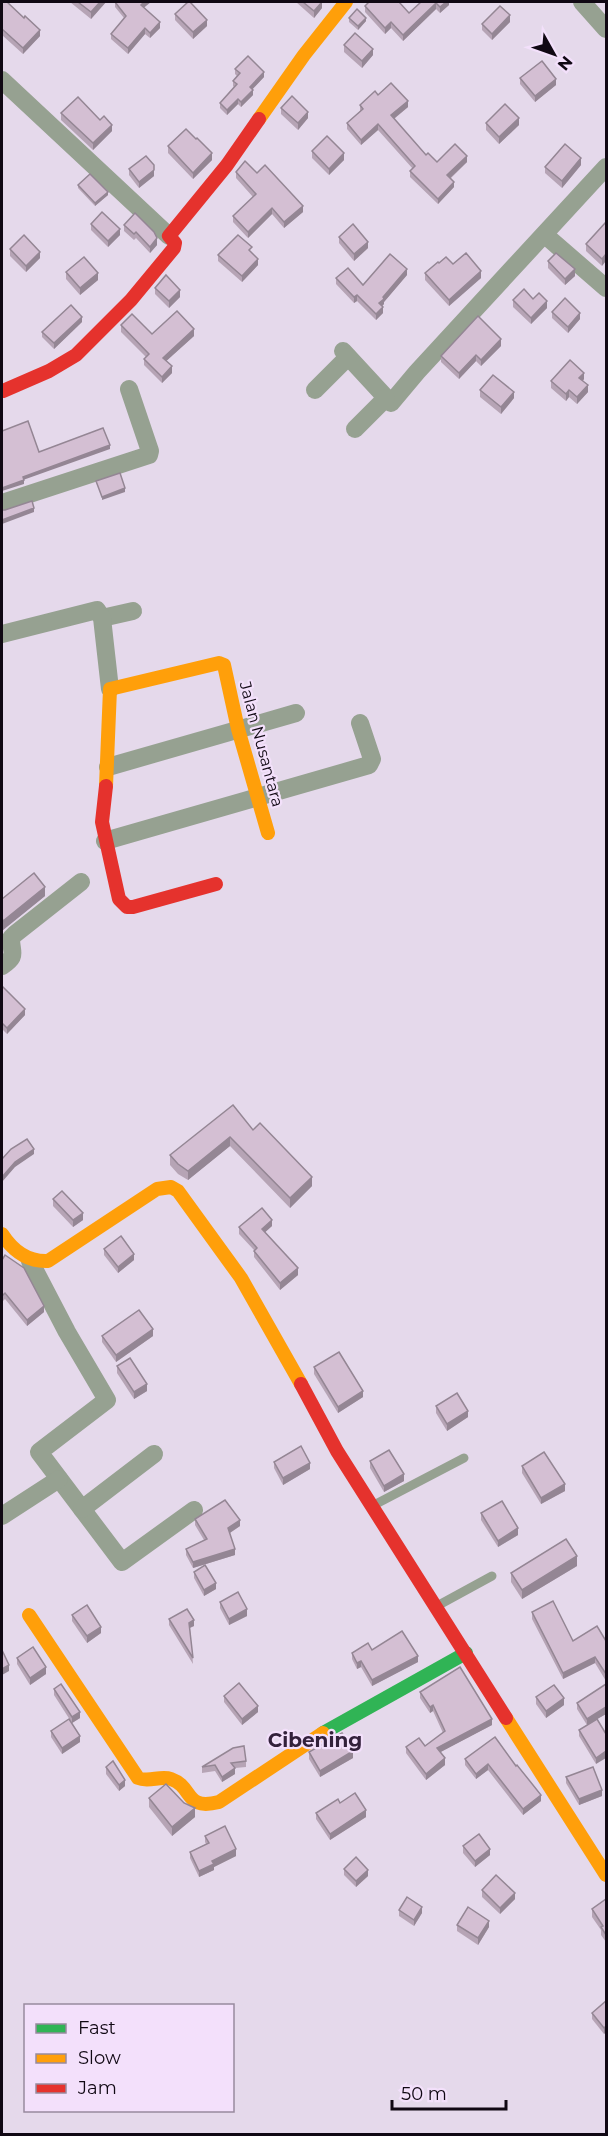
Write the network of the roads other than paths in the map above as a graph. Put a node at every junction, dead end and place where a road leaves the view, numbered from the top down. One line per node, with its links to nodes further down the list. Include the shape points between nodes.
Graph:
1 (346, 2): 7 (street)
2 (582, 2): 3 (street)
3 (606, 29)
4 (2, 80): 7 (street)
5 (606, 167): 6 (street)
6 (545, 235): 8 (street); 12 (street, via 391,404)
7 (169, 236): 11 (street, via 175,245 164,260 86,347 63,363)
8 (606, 288)
9 (129, 389): 14 (street, via 149,455)
10 (315, 390): 12 (street, via 346,354)
11 (2, 391)
12 (386, 398): 13 (street)
13 (355, 429)
14 (2, 503)
15 (133, 611): 16 (street)
16 (102, 618): 17 (street, via 94,610); 18 (street)
17 (2, 634)
18 (110, 689): 21 (street, Jalan Nusantara, via 223,664); 22 (street)
19 (296, 713): 21 (street)
20 (360, 723): 23 (street, via 372,759 369,765)
21 (238, 729): 22 (street); 23 (street, Jalan Nusantara)
22 (108, 767): 25 (street, via 102,822)
23 (258, 799): 24 (street, Jalan Nusantara); 25 (street)
24 (268, 833)
25 (105, 841): 27 (street, via 119,899 128,907)
26 (81, 882): 28 (street, via 11,938 14,952)
27 (216, 884)
28 (2, 966)
29 (2, 1234): 30 (street)
30 (30, 1262): 33 (street, via 107,1400 39,1452); 34 (street, via 55,1258 158,1190 166,1186 175,1188 241,1278)
31 (154, 1454): 35 (street)
32 (464, 1458): 34 (lane)
33 (59, 1479): 35 (street); 37 (street)
34 (372, 1506): 39 (street)
35 (82, 1509): 36 (street, via 122,1562)
36 (194, 1510)
37 (2, 1516)
38 (492, 1576): 39 (lane)
39 (437, 1606): 41 (street)
40 (29, 1615): 41 (street, via 138,1778 170,1778 195,1802 207,1805 219,1802 308,1741)
41 (466, 1653): 42 (street)
42 (606, 1875)

